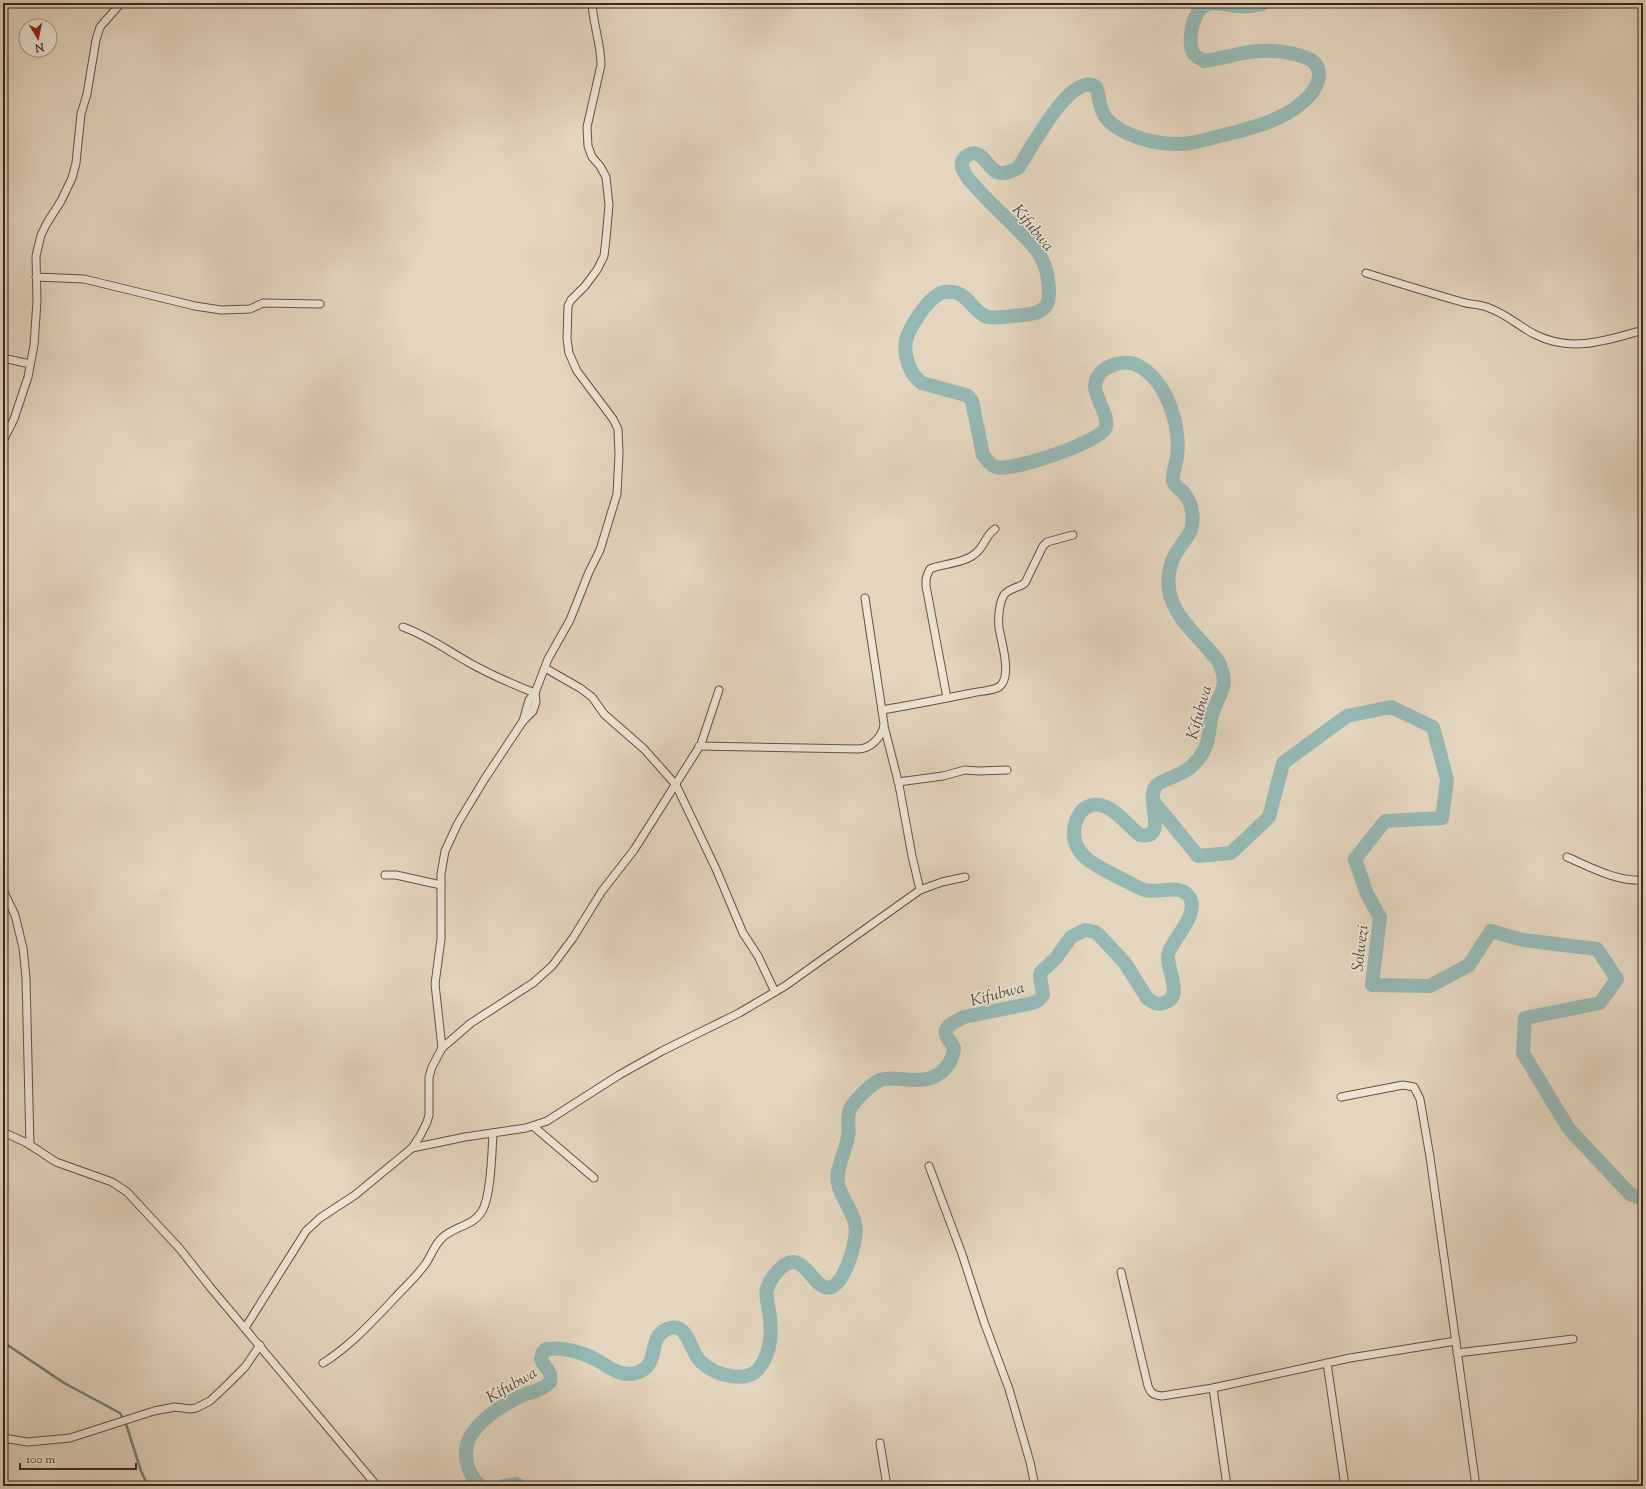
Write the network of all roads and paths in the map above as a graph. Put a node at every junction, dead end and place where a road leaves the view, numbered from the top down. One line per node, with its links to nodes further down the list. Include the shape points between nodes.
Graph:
1 (121, 3): 4 (street, via 100,27 81,114 76,163 61,201 41,235 36,256)
2 (592, 3): 14 (street, via 601,65 587,127 588,146 592,157 606,177 609,212 604,256 597,270 568,306 567,339 569,353 577,371 618,429 617,494 600,550 570,620)
3 (1366, 273): 6 (street, via 1465,303 1488,307 1534,334 1557,344 1607,341)
4 (36, 277): 5 (street, via 84,279 221,310 250,309 263,303); 8 (street, via 34,345)
5 (320, 304)
6 (1643, 330)
7 (3, 358): 8 (street)
8 (30, 364): 9 (street, via 22,400)
9 (3, 441)
10 (995, 529): 17 (street, via 972,557 935,567 926,578 932,624)
11 (1074, 535): 17 (street, via 1047,542 1025,583 1009,590 1004,596 999,618 1005,651 1004,678 1000,686)
12 (866, 598): 18 (street)
13 (403, 627): 16 (street, via 492,675)
14 (545, 668): 16 (street); 23 (street, via 592,696 604,714 644,749)
15 (719, 690): 20 (street)
16 (535, 693): 28 (street, via 529,700 523,721 448,841 443,858)
17 (947, 698): 18 (street)
18 (882, 710): 19 (street)
19 (884, 724): 20 (street, via 881,734 863,749); 22 (street)
20 (700, 746): 23 (street)
21 (1007, 770): 22 (street, via 965,770 943,776)
22 (898, 782): 30 (street)
23 (676, 785): 31 (street, via 743,933 758,956); 32 (street, via 634,850 602,891 552,966 533,984 471,1024)
24 (1567, 857): 27 (street, via 1607,874)
25 (385, 875): 28 (street)
26 (965, 877): 30 (street)
27 (1643, 880)
28 (441, 885): 32 (street, via 441,939 435,984)
29 (3, 890): 37 (street, via 14,915 23,948)
30 (920, 890): 31 (street)
31 (774, 992): 34 (street, via 619,1075 556,1116)
32 (442, 1048): 38 (street, via 429,1077 427,1122)
33 (1341, 1097): 44 (street, via 1403,1085 1414,1087 1420,1100 1430,1157)
34 (534, 1126): 36 (street); 40 (street)
35 (3, 1132): 37 (street)
36 (493, 1133): 38 (street); 47 (street, via 487,1199 483,1210 477,1218 442,1238 413,1279 344,1349)
37 (30, 1144): 42 (street, via 56,1162 112,1182 127,1192 180,1249)
38 (412, 1148): 42 (street, via 306,1231)
39 (929, 1166): 54 (street, via 1009,1389 1030,1462)
40 (594, 1178)
41 (1121, 1272): 49 (street, via 1151,1393 1162,1396)
42 (245, 1328): 45 (street)
43 (1574, 1339): 46 (street)
44 (1456, 1341): 46 (street); 48 (street)
45 (260, 1345): 50 (street, via 244,1367 210,1401 201,1406 190,1409 166,1408 70,1438 28,1442); 52 (street)
46 (1457, 1353): 57 (street)
47 (323, 1362)
48 (1327, 1363): 49 (street); 56 (street)
49 (1213, 1388): 55 (street)
50 (3, 1438)
51 (880, 1443): 53 (street)
52 (377, 1486)
53 (887, 1486)
54 (1034, 1486)
55 (1227, 1486)
56 (1345, 1486)
57 (1476, 1486)

